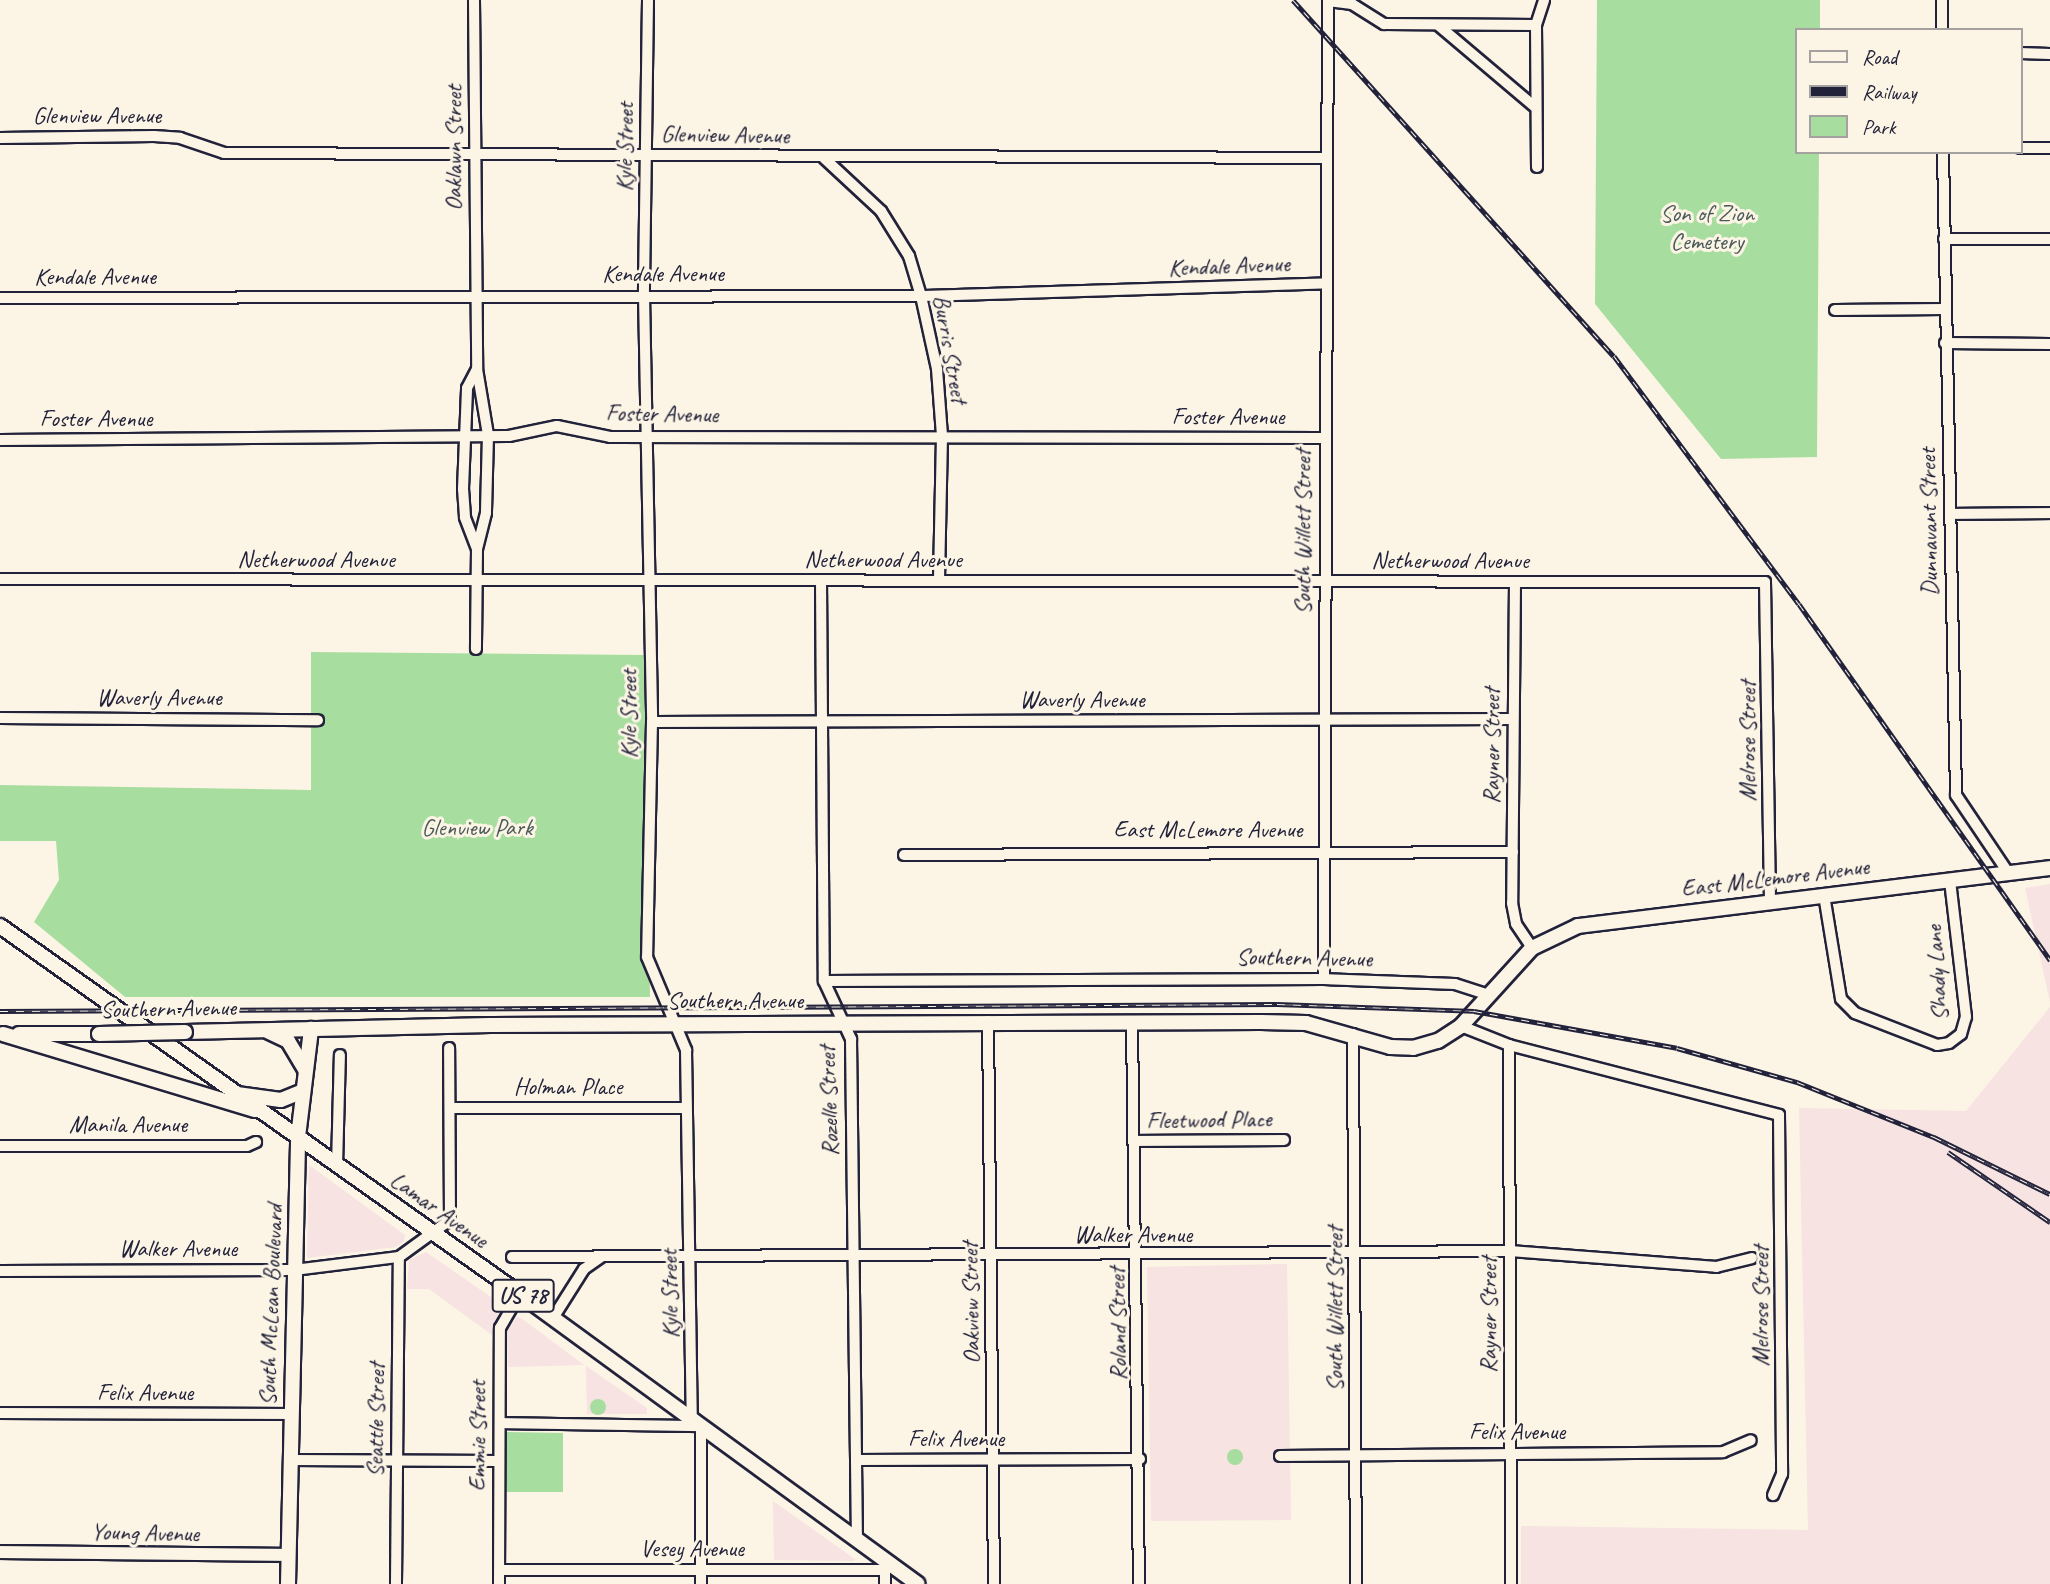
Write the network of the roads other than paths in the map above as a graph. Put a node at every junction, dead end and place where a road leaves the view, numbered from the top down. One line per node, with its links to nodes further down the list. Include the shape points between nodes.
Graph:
1 (474, 0): 16 (street, Oaklawn Street)
2 (648, 0): 17 (street, Kyle Street)
3 (1544, 0): 6 (street)
4 (1942, 0): 8 (street)
5 (1328, 1): 7 (street, via 1352,4 1384,24); 19 (street, South Willett Street)
6 (1536, 24): 7 (street); 11 (street)
7 (1438, 25): 11 (street)
8 (1942, 28)
9 (2022, 53): 10 (street)
10 (2050, 54)
11 (1535, 107): 20 (street)
12 (0, 138): 16 (street, Glenview Avenue, via 154,136 180,138 224,153)
13 (2022, 148): 14 (street)
14 (2050, 148)
15 (1943, 154): 21 (street, Dunnavant Street)
16 (475, 155): 17 (street, Glenview Avenue); 25 (street, Oaklawn Street)
17 (645, 155): 18 (street, Glenview Avenue); 24 (street, Kyle Street)
18 (824, 158): 19 (street, Glenview Avenue); 26 (street, Burris Street, via 881,211 909,256)
19 (1326, 158): 23 (street, South Willett Street)
20 (1537, 167)
21 (1944, 239): 22 (street); 28 (street, Dunnavant Street)
22 (2050, 239)
23 (1325, 283): 26 (street, Kendale Avenue); 37 (street, South Willett Street)
24 (644, 295): 25 (street, Kendale Avenue); 26 (street, Kendale Avenue); 35 (street, Kyle Street)
25 (475, 296): 27 (street, Kendale Avenue); 32 (street, Oaklawn Street)
26 (921, 296): 36 (street, Burris Street, via 937,369)
27 (0, 298)
28 (1944, 309): 29 (street); 30 (street, Dunnavant Street)
29 (1835, 310)
30 (1945, 343): 31 (street); 40 (street, Dunnavant Street)
31 (2050, 344)
32 (477, 369): 33 (street, via 467,388); 34 (street)
33 (467, 435): 34 (street, Foster Avenue); 38 (street, Foster Avenue, via 321,435 264,441); 41 (street, via 464,508)
34 (488, 435): 35 (street, Foster Avenue, via 557,426 610,436); 41 (street, via 486,513)
35 (648, 436): 36 (street, Foster Avenue); 44 (street, Kyle Street)
36 (942, 436): 37 (street, Foster Avenue); 46 (street, Burris Street)
37 (1324, 438): 47 (street, South Willett Street)
38 (0, 440)
39 (2050, 513): 40 (street)
40 (1950, 514): 61 (street, Dunnavant Street, via 1956,795)
41 (477, 549): 43 (street)
42 (0, 579): 43 (street, Netherwood Avenue)
43 (477, 581): 44 (street, Netherwood Avenue); 50 (street)
44 (648, 581): 45 (street, Netherwood Avenue); 55 (street, Kyle Street)
45 (821, 581): 46 (street, Netherwood Avenue); 56 (street, Rozelle Street)
46 (939, 581): 47 (street, Netherwood Avenue)
47 (1323, 582): 48 (street, Netherwood Avenue); 54 (street, South Willett Street)
48 (1515, 582): 49 (street, Netherwood Avenue); 52 (street, Rayner Street)
49 (1765, 582): 64 (street, Melrose Street)
50 (476, 649)
51 (0, 718): 53 (street, Waverly Avenue)
52 (1512, 719): 54 (street, Waverly Avenue); 58 (street, Rayner Street)
53 (318, 720)
54 (1324, 720): 56 (street, Waverly Avenue); 57 (street, South Willett Street)
55 (652, 722): 56 (street, Waverly Avenue); 73 (street, Kyle Street, via 647,957 662,1000)
56 (822, 722): 68 (street, Rozelle Street)
57 (1323, 852): 58 (street, East McLemore Avenue); 59 (street, East McLemore Avenue); 67 (street, South Willett Street)
58 (1513, 852): 66 (street, Rayner Street, via 1516,924)
59 (904, 855)
60 (2050, 868): 61 (main road, East McLemore Avenue)
61 (2009, 874): 62 (main road, East McLemore Avenue)
62 (1950, 880): 63 (main road, East McLemore Avenue); 63 (street, Shady Lane, via 1966,1017 1961,1034 1937,1045 1855,1013 1841,999)
63 (1824, 895): 64 (main road, East McLemore Avenue)
64 (1770, 901): 66 (main road, East McLemore Avenue, via 1578,926)
65 (2, 929): 84 (main road, Lamar Avenue / US 78)
66 (1532, 948): 69 (main road, East McLemore Avenue)
67 (1324, 979): 68 (street, Southern Avenue); 69 (street, Southern Avenue, via 1455,984)
68 (824, 981): 72 (street, Rozelle Street)
69 (1488, 995): 74 (main road, Southern Avenue)
70 (988, 1021): 71 (main road, Southern Avenue); 72 (main road, Southern Avenue); 97 (street, Oakview Street)
71 (1132, 1022): 78 (main road, Southern Avenue, via 1306,1023); 90 (street, Roland Street)
72 (843, 1023): 73 (main road, Southern Avenue); 102 (street, Rozelle Street, via 851,1039)
73 (678, 1024): 75 (main road, Southern Avenue); 86 (street, Kyle Street, via 686,1050)
74 (1461, 1026): 78 (main road, Southern Avenue, via 1413,1048 1390,1047); 79 (street)
75 (311, 1029): 76 (main road, Southern Avenue); 82 (main road, South McLean Boulevard)
76 (265, 1030): 77 (main road, Southern Avenue, bridge); 82 (main road, via 288,1041)
77 (1, 1034): 87 (main road)
78 (1353, 1034): 96 (street, South Willett Street)
79 (1509, 1045): 95 (street, Rayner Street); 123 (street, Melrose Street, via 1779,1115 1782,1474)
80 (449, 1048): 85 (street)
81 (340, 1055): 93 (street)
82 (306, 1072): 83 (main road, South McLean Boulevard)
83 (303, 1091): 84 (main road, via 266,1100); 88 (main road, South McLean Boulevard)
84 (230, 1092): 87 (main road, Lamar Avenue / US 78)
85 (450, 1108): 86 (street, Holman Place); 94 (street, via 450,1220)
86 (685, 1108): 103 (street, Kyle Street)
87 (255, 1110): 88 (main road, Lamar Avenue / US 78)
88 (298, 1137): 93 (main road, Lamar Avenue / US 78); 105 (main road, South McLean Boulevard)
89 (1284, 1140): 90 (street, Fleetwood Place)
90 (1134, 1141): 98 (street, Roland Street)
91 (256, 1142): 92 (street, Manila Avenue, via 247,1146)
92 (0, 1146)
93 (337, 1166): 94 (main road, Lamar Avenue / US 78)
94 (434, 1235): 99 (street, Walker Avenue); 107 (main road, Lamar Avenue / US 78)
95 (1510, 1251): 96 (street, Walker Avenue); 104 (street, Walker Avenue, via 1716,1267); 114 (street, Rayner Street)
96 (1355, 1254): 98 (street, Walker Avenue); 115 (street, South Willett Street)
97 (992, 1256): 98 (street, Walker Avenue); 102 (street, Walker Avenue); 119 (street, Oakview Street)
98 (1138, 1256): 117 (street, Roland Street)
99 (399, 1257): 105 (street, Walker Avenue); 122 (street, Seattle Street)
100 (512, 1257): 101 (street, Walker Avenue)
101 (601, 1257): 103 (street, Walker Avenue); 108 (street, via 584,1269)
102 (853, 1257): 103 (street, Walker Avenue); 121 (street, Rozelle Street)
103 (691, 1258): 112 (street, Kyle Street)
104 (1752, 1258)
105 (295, 1270): 106 (street, Walker Avenue); 110 (main road, South McLean Boulevard)
106 (0, 1271)
107 (520, 1294): 108 (main road, Lamar Avenue / US 78); 111 (street, Emmie Street, via 500,1328)
108 (553, 1318): 112 (main road, Lamar Avenue / US 78)
109 (0, 1413): 110 (street, Felix Avenue)
110 (290, 1414): 118 (main road, South McLean Boulevard)
111 (500, 1423): 112 (street); 120 (street, Emmie Street)
112 (696, 1423): 124 (main road, Lamar Avenue / US 78); 129 (street, Kyle Street)
113 (1751, 1440): 114 (street, Felix Avenue, via 1723,1452)
114 (1510, 1453): 115 (street, Felix Avenue); 139 (street, Rayner Street)
115 (1357, 1455): 116 (street, Felix Avenue); 138 (street, South Willett Street)
116 (1280, 1456)
117 (1140, 1459): 119 (street, Felix Avenue); 137 (street, Roland Street)
118 (289, 1460): 122 (street); 126 (main road, South McLean Boulevard)
119 (993, 1460): 121 (street, Felix Avenue); 136 (street, Oakview Street)
120 (499, 1461): 122 (street); 128 (street, Emmie Street)
121 (856, 1461): 124 (street, Rozelle Street)
122 (397, 1462): 131 (street, Seattle Street)
123 (1773, 1495)
124 (857, 1541): 127 (main road, Lamar Avenue / US 78)
125 (0, 1552): 126 (street, Young Avenue)
126 (289, 1555): 130 (main road, South McLean Boulevard)
127 (885, 1566): 129 (street, Vesey Avenue); 134 (street); 135 (main road, Lamar Avenue / US 78)
128 (499, 1570): 129 (street, Vesey Avenue); 132 (street, Emmie Street)
129 (701, 1570): 133 (street, Kyle Street)
130 (288, 1584)
131 (396, 1584)
132 (499, 1584)
133 (701, 1584)
134 (885, 1584)
135 (917, 1584)
136 (994, 1584)
137 (1139, 1584)
138 (1356, 1584)
139 (1511, 1584)

